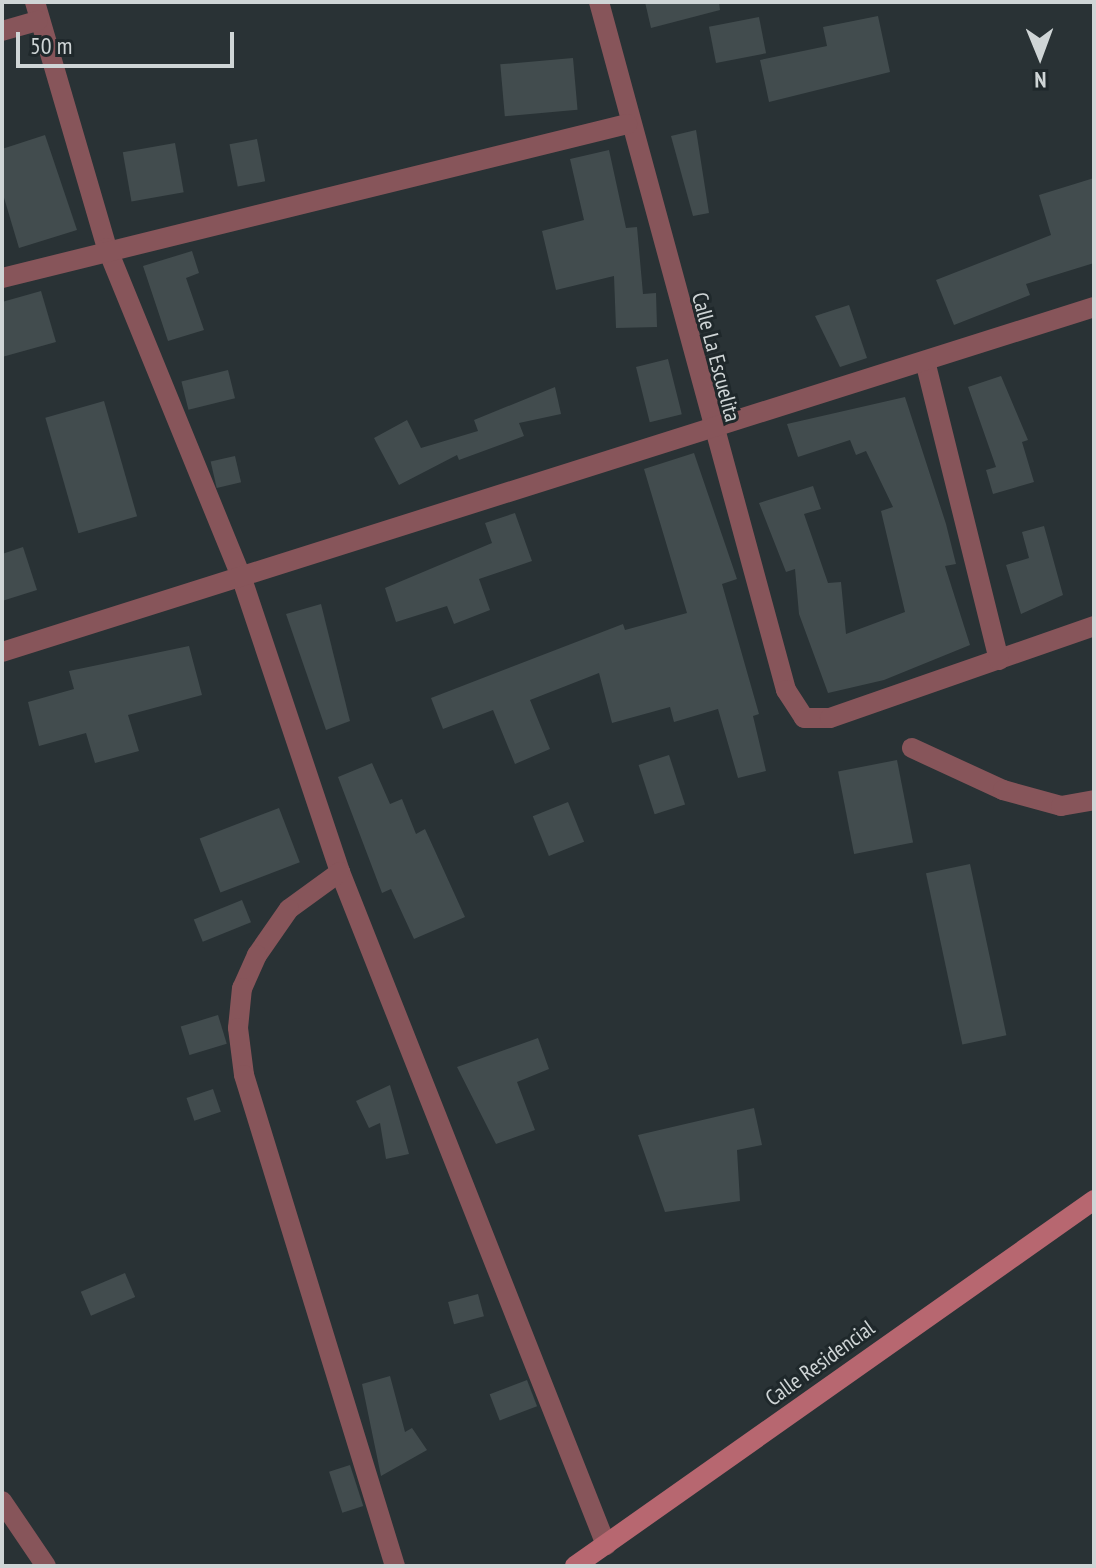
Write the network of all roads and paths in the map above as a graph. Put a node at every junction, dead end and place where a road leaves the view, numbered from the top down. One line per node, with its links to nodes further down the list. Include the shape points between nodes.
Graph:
1 (599, 2): 4 (street, Calle La Escuelita)
2 (36, 12): 3 (street); 5 (street)
3 (2, 31)
4 (627, 124): 5 (street); 9 (street, Calle La Escuelita)
5 (107, 248): 6 (street); 10 (street)
6 (2, 278)
7 (1094, 307): 8 (street)
8 (926, 365): 9 (street); 13 (street)
9 (710, 426): 10 (street); 13 (street, Calle La Escuelita, via 786,690 804,718 830,718)
10 (242, 579): 12 (street); 16 (street)
11 (1094, 626): 13 (street)
12 (2, 652)
13 (999, 660)
14 (912, 748): 15 (street, via 1003,790 1061,806)
15 (1094, 800)
16 (340, 872): 19 (street); 21 (street, via 289,909 257,955 242,988 238,1028 248,1090)
17 (1094, 1200): 19 (main road, Calle Residencial)
18 (2, 1501): 20 (street)
19 (606, 1545): 22 (main road, Calle Residencial)
20 (46, 1566)
21 (395, 1566)
22 (575, 1566)

